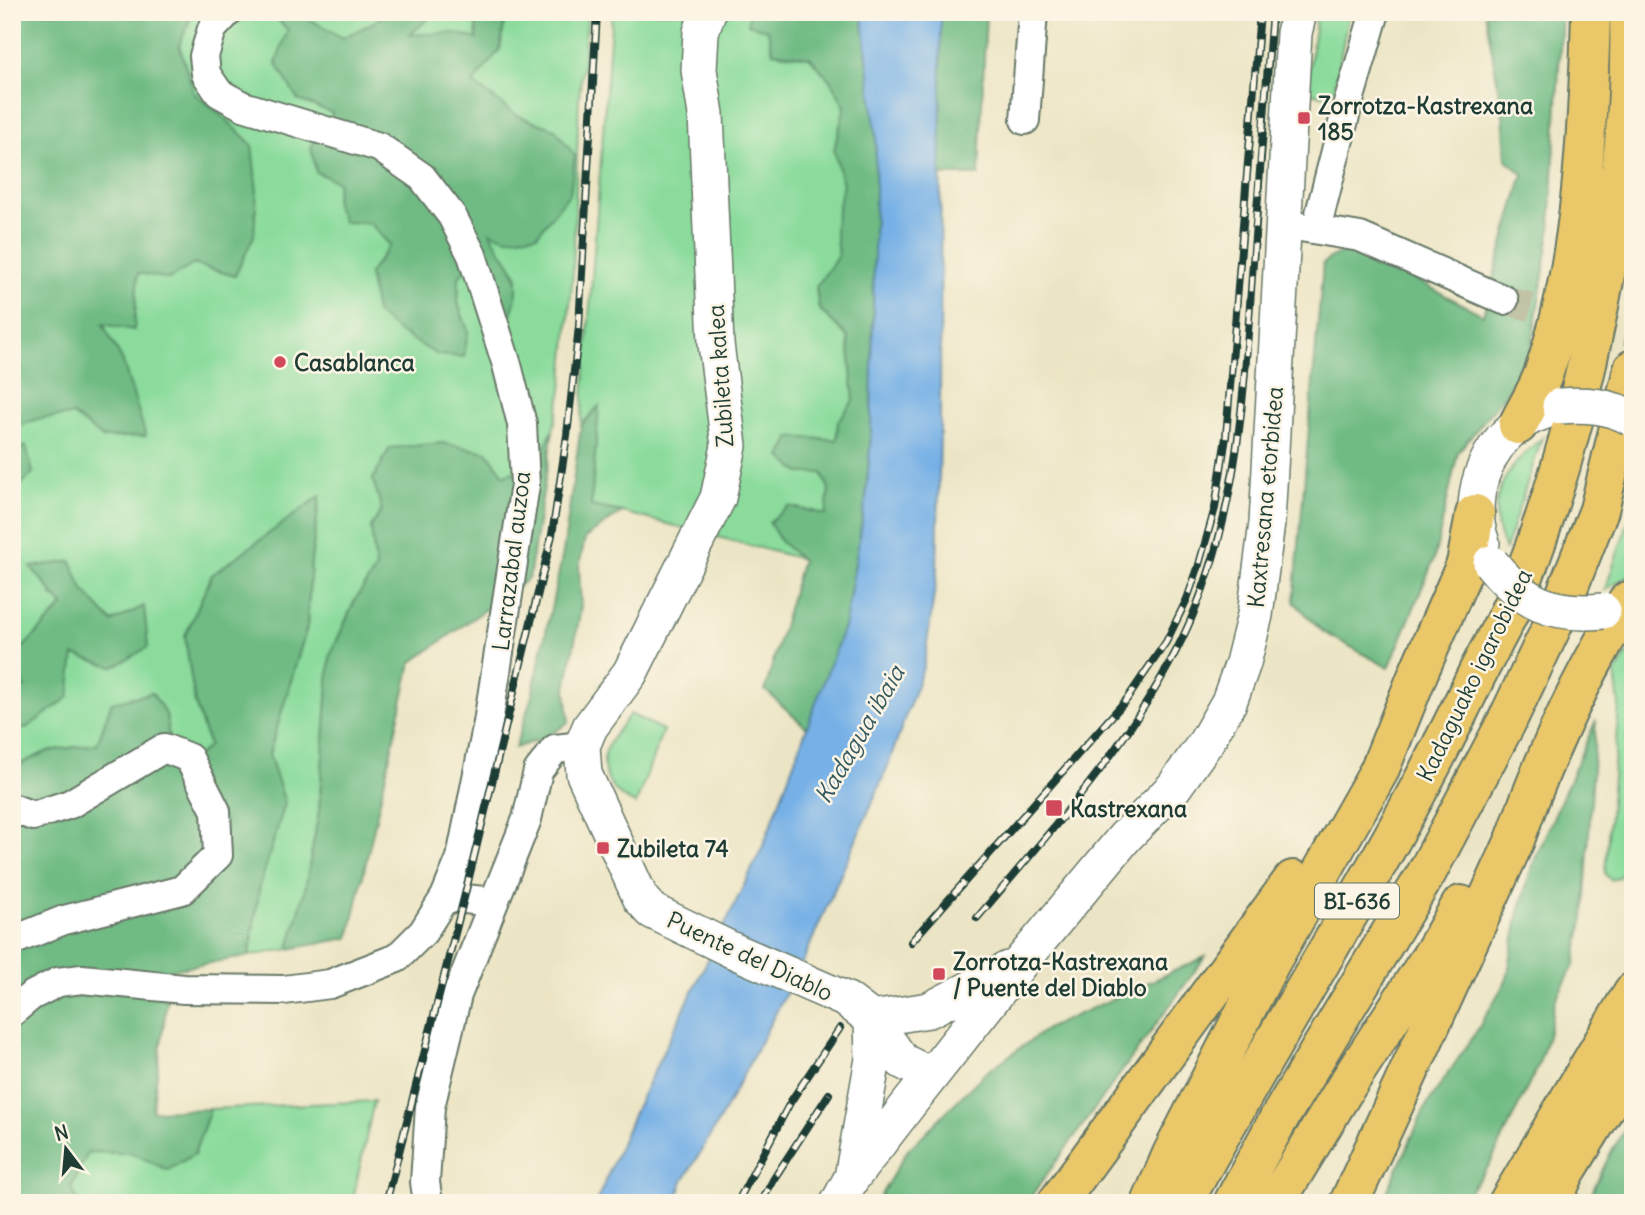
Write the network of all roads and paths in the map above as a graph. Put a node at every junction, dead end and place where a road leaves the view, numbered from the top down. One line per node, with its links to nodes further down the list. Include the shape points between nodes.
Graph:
1 (228, 12): 20 (street, Larrazabal auzoa, via 212,29 204,56 206,74 219,93 243,106 379,147 422,177 452,216 472,255 522,424 525,485 488,723 461,858)
2 (708, 12): 17 (street, Zubileta kalea, via 699,70 706,114 716,344 729,446 718,498 630,673 590,727)
3 (1033, 12): 8 (street)
4 (1299, 12): 9 (street, Kaxtresana etorbidea, via 1294,33)
5 (1375, 12): 9 (street, via 1348,104)
6 (1591, 12): 13 (highway, via 1586,138 1563,304 1544,374)
7 (1629, 12): 33 (highway, Kadaguako igarobidea / BI-636, via 1625,142 1605,278 1555,489 1518,592 1435,760)
8 (1025, 120)
9 (1295, 217): 10 (street, via 1360,237); 23 (street, Kaxtresana etorbidea, via 1255,615 1229,702 1174,786 1125,837)
10 (1504, 300)
11 (1633, 369): 34 (highway, Kadaguako igarobidea / BI-636, via 1599,510 1512,712 1426,874)
12 (1633, 419): 13 (street, bridge, via 1583,404 1538,413)
13 (1518, 425): 14 (street, via 1485,464)
14 (1475, 514): 15 (street, bridge, via 1490,563 1528,599 1578,613); 16 (highway, via 1466,564)
15 (1621, 603): 18 (highway, via 1563,717)
16 (1420, 669): 31 (highway, via 1391,701 1303,866); 32 (highway, via 1379,771 1270,963)
17 (582, 746): 21 (street, via 555,749 538,771 527,819); 25 (street, Puente del Diablo, via 584,774 641,899 652,911)
18 (1531, 794): 35 (highway, via 1503,831 1434,952); 36 (highway, via 1515,840)
19 (12, 808): 22 (street, via 33,816 70,804 164,748 189,758 216,811 218,855 182,890 64,920)
20 (445, 897): 21 (street); 26 (street, Larrazabal auzoa, via 423,932 397,958 330,984 284,990 184,989 82,979 58,982)
21 (494, 902): 30 (street, via 457,995 430,1107)
22 (12, 941)
23 (1021, 962): 25 (street, via 929,1010); 28 (street, Kaxtresana etorbidea)
24 (1633, 992): 37 (highway)
25 (860, 1009): 28 (street, via 902,1061); 29 (street, via 873,1059)
26 (12, 1012)
27 (1633, 1061): 38 (highway)
28 (930, 1075): 29 (street, Kaxtresana etorbidea)
29 (845, 1191)
30 (428, 1203)
31 (1056, 1203)
32 (1151, 1203)
33 (1183, 1203)
34 (1233, 1203)
35 (1275, 1203)
36 (1349, 1203)
37 (1508, 1203)
38 (1551, 1203)

